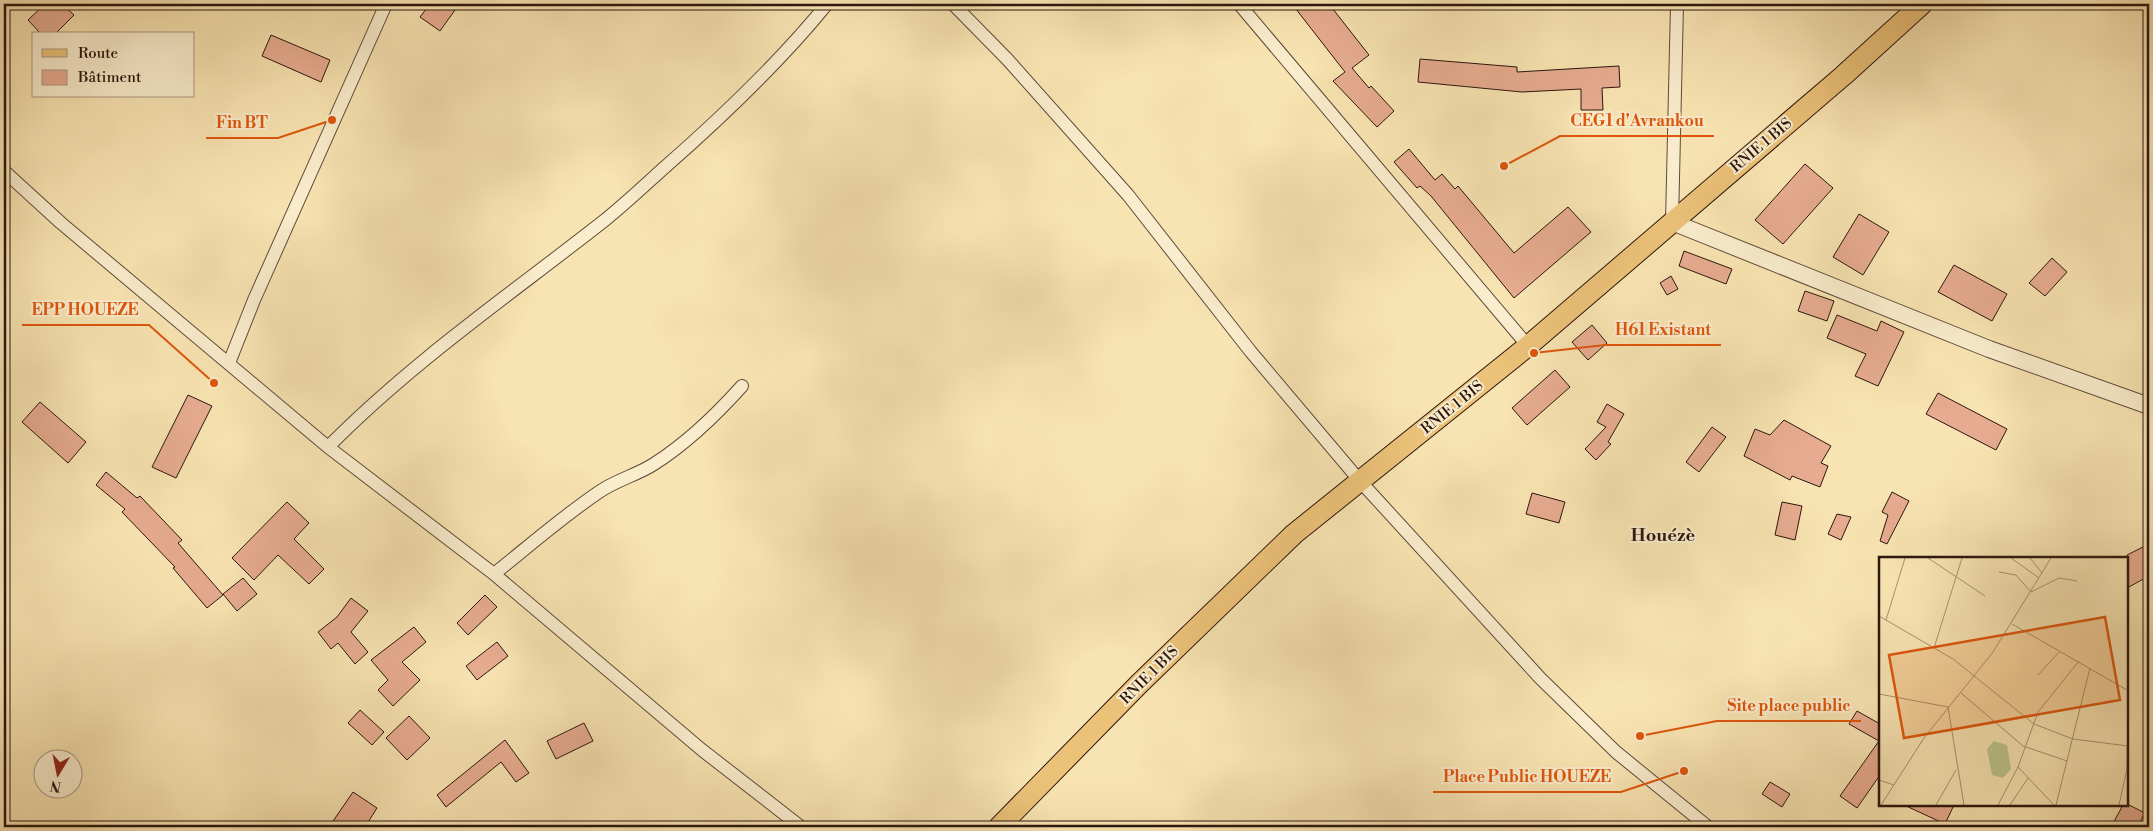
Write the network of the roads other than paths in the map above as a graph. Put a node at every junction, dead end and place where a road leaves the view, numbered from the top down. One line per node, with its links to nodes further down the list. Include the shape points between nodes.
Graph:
1 (386, 4): 10 (street, via 254,300)
2 (827, 4): 13 (street, via 702,135 606,219 461,328 362,412)
3 (953, 4): 14 (street, via 1008,60 1128,195 1251,352)
4 (1239, 4): 9 (street)
5 (1677, 4): 8 (street)
6 (1922, 4): 8 (main road, RNIE 1 BIS)
7 (4, 171): 10 (street)
8 (1672, 222): 9 (main road, RNIE 1 BIS); 12 (street, via 1989,349)
9 (1528, 346): 14 (main road, RNIE 1 BIS)
10 (229, 364): 13 (street)
11 (742, 386): 15 (street, via 714,417 654,465 602,490)
12 (2149, 406)
13 (328, 447): 15 (street)
14 (1360, 481): 16 (street, via 1540,678 1616,752); 18 (main road, RNIE 1 BIS, via 1245,578)
15 (494, 574): 17 (street, via 702,750)
16 (1703, 825)
17 (801, 827)
18 (999, 827)

